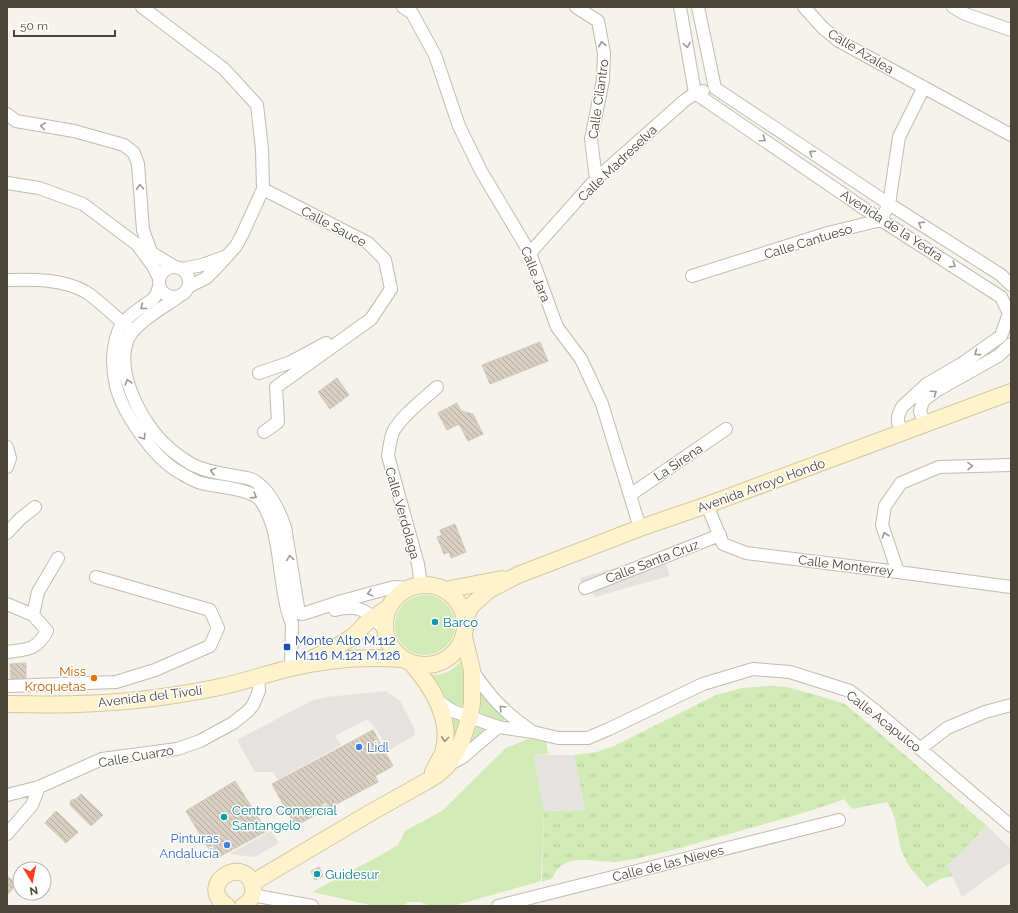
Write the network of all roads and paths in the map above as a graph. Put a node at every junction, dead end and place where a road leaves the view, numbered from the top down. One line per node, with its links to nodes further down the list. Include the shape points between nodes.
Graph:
1 (142, 7): 16 (street, via 224,69 257,105)
2 (403, 7): 23 (street, Calle Jara, via 412,13 435,55 459,126 481,171)
3 (576, 7): 14 (street, Calle Cilantro, one-way to 3, via 591,139 602,80 604,53 598,21)
4 (680, 7): 11 (street, one-way to 11)
5 (698, 7): 10 (street)
6 (804, 7): 9 (street, Calle Azalea, via 839,41)
7 (953, 7): 8 (street, via 965,14)
8 (1011, 30)
9 (924, 87): 13 (street, Calle Azalea); 17 (street, via 899,137)
10 (716, 88): 11 (street, Calle Madreselva); 17 (street, Avenida de la Yedra, one-way to 10)
11 (695, 93): 14 (street, Calle Madreselva); 19 (street, Avenida de la Yedra, one-way to 19)
12 (7, 114): 18 (street, one-way to 12, via 138,164 134,153 124,145 74,131 16,121)
13 (1011, 135)
14 (596, 179): 23 (street, Calle Madreselva)
15 (7, 182): 20 (street, via 39,188 83,204)
16 (263, 188): 24 (street, via 236,246); 33 (street, Calle Sauce, via 368,243 385,260 391,289)
17 (889, 204): 19 (street); 29 (street, Avenida de la Yedra, one-way to 17, via 1001,275)
18 (141, 215): 20 (street, via 137,228); 22 (street)
19 (881, 220): 26 (street, Calle Cantueso, via 828,233); 32 (street, Avenida de la Yedra, one-way to 32, via 992,290 1001,297)
20 (120, 232): 21 (street)
21 (135, 243): 22 (street); 28 (street, via 153,266)
22 (151, 252): 25 (street)
23 (530, 254): 47 (street, Calle Jara, via 557,327 581,359 602,404)
24 (225, 257): 25 (street, via 202,265); 30 (street, via 206,278)
25 (178, 268): 28 (street, via 167,268 163,271); 30 (street, via 185,271 189,279)
26 (692, 276)
27 (7, 280): 34 (street, via 28,279 73,286 86,293)
28 (159, 283): 31 (street, via 169,297); 34 (street, one-way to 34, via 153,300)
29 (1011, 285)
30 (188, 287): 31 (street, via 186,292)
31 (178, 297): 35 (street)
32 (1010, 312): 43 (street, Avenida de la Yedra, one-way to 43, via 1001,336 964,363 927,384 902,407 898,422)
33 (371, 319): 37 (street, Calle Sauce, via 291,362); 42 (street, Calle Sauce, via 276,387 278,422)
34 (123, 324): 35 (street); 64 (street, one-way to 64, via 118,332 113,362 116,386 130,418 149,445 178,472 200,483 250,493 260,499 273,527)
35 (134, 331): 57 (street, one-way to 35, via 394,587 299,613 285,527 272,500 252,480 218,473 187,461 167,447 140,412 130,390 124,363 128,340)
36 (1011, 344): 40 (street, one-way to 36, via 920,411 923,401 998,356)
37 (259, 373)
38 (437, 387): 57 (street, Calle Verdolaga, via 408,413 394,431 389,445 388,456 418,564)
39 (1011, 392): 40 (main road, Avenida Arroyo Hondo)
40 (925, 425): 43 (main road, Avenida Arroyo Hondo)
41 (726, 429): 47 (street, La Sirena)
42 (264, 432)
43 (903, 433): 48 (main road, Avenida Arroyo Hondo)
44 (7, 447): 46 (street, via 10,458)
45 (1011, 466): 54 (street, one-way to 45, via 882,525 885,506 901,483 939,467)
46 (7, 467)
47 (630, 495): 50 (street, Calle Jara)
48 (708, 505): 50 (main road, Avenida Arroyo Hondo); 52 (street, Calle Monterrey)
49 (35, 507): 51 (street)
50 (640, 528): 56 (main road, Avenida Arroyo Hondo)
51 (7, 534)
52 (720, 535): 54 (street, Calle Monterrey, via 723,544 746,553); 59 (street, Calle Santa Cruz)
53 (58, 558): 62 (street, via 38,592)
54 (898, 572): 58 (street, Calle Monterrey)
55 (96, 577): 72 (street, via 210,610 218,628 210,646 155,670 116,682)
56 (511, 578): 60 (main road, Avenida Arroyo Hondo); 63 (main road, Avenida Arroyo Hondo, via 486,592 471,606)
57 (414, 587): 60 (main road, via 437,587); 65 (main road, via 400,593 393,600 384,622)
58 (1011, 587)
59 (585, 588)
60 (445, 590): 63 (main road, via 458,602)
61 (7, 604): 62 (street)
62 (32, 615): 67 (street, via 47,631 43,638 33,648)
63 (465, 618): 66 (main road)
64 (292, 623): 65 (street, via 349,607 359,608); 69 (street)
65 (379, 623): 68 (main road, via 393,651); 69 (main road, Avenida del Tívoli, via 333,649)
66 (464, 637): 68 (main road, via 452,655 443,661 422,666); 70 (main road)
67 (7, 652)
68 (407, 661): 69 (main road, Avenida del Tívoli, via 368,657 331,660); 73 (main road, via 428,684)
69 (290, 668): 71 (main road, Avenida del Tívoli)
70 (472, 670): 76 (main road); 78 (street, one-way to 70, via 509,715 493,699)
71 (258, 677): 74 (main road, Avenida del Tívoli, via 215,688 145,699 78,704); 81 (street, Calle Cuarzo, via 259,691 248,711 233,723 200,741 177,749 102,759)
72 (7, 686)
73 (438, 701): 76 (street, Calle Acapulco, via 454,711); 82 (main road, one-way to 82, via 445,732 442,753 432,773)
74 (7, 704)
75 (1011, 705): 79 (street, via 985,712 947,728)
76 (470, 716): 77 (street, Calle Acapulco); 80 (main road, via 461,743)
77 (498, 727): 78 (street, Calle Acapulco); 80 (street, via 463,757)
78 (533, 732): 79 (street, Calle Acapulco, via 558,738 588,738 703,684 753,669 790,672 850,691)
79 (920, 749): 85 (street, Calle Acapulco)
80 (448, 765): 82 (main road, via 437,775)
81 (40, 786): 83 (street, Calle Cuarzo); 86 (street, via 32,805)
82 (414, 788): 87 (main road)
83 (7, 795)
84 (839, 820): 90 (street, Calle de las Nieves)
85 (1011, 826)
86 (7, 834)
87 (249, 895): 88 (main road, via 247,876 240,872 229,872 220,879 217,888); 89 (street)
88 (219, 905)
89 (312, 906)
90 (498, 906)

